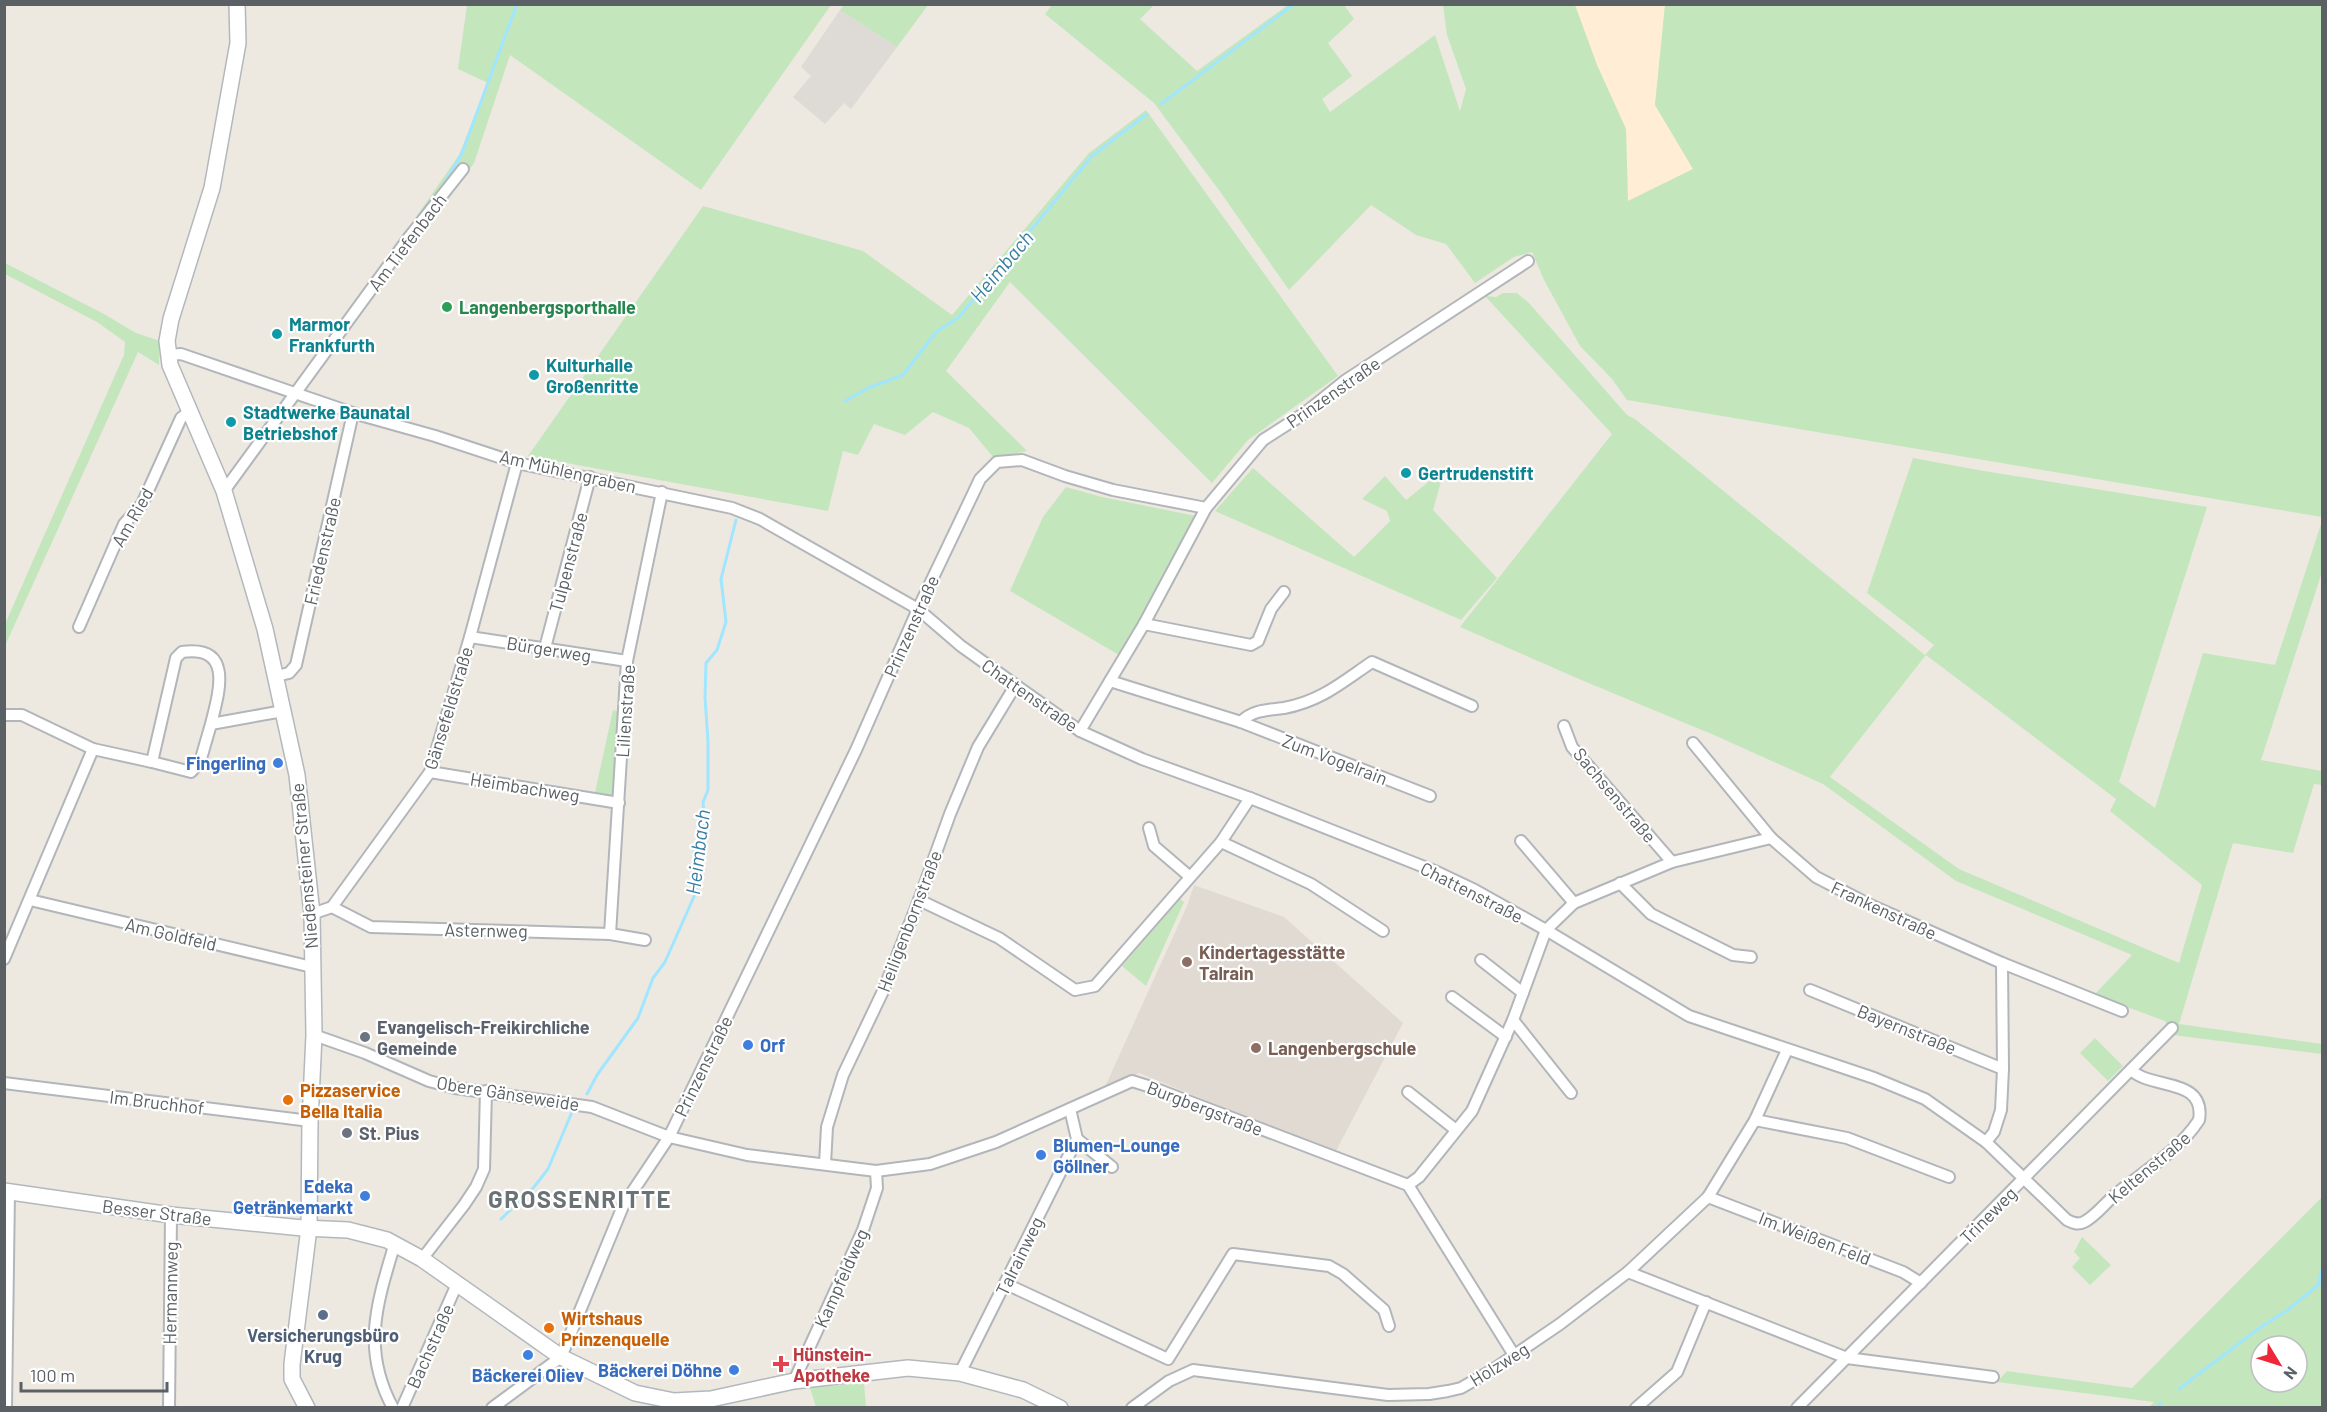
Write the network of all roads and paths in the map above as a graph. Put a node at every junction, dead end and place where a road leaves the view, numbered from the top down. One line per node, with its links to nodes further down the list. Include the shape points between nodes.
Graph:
1 (237, 4): 4 (main road, via 238,43 212,188 171,319)
2 (463, 169): 5 (street, Am Tiefenbach)
3 (1528, 261): 12 (street, Prinzenstraße, via 1346,380 1263,440)
4 (168, 348): 5 (street, Am Mühlengraben); 6 (main road, Niedensteiner Straße, via 170,366)
5 (295, 392): 7 (street, Am Mühlengraben); 10 (street, Am Tiefenbach)
6 (190, 411): 10 (main road, Niedensteiner Straße); 16 (street, Am Ried, via 180,418 142,504 124,524)
7 (354, 413): 8 (street, Am Mühlengraben); 20 (street, Friedenstraße, via 296,666 289,673)
8 (517, 463): 9 (street, Am Mühlengraben); 17 (street, Gänsefeldstraße)
9 (590, 477): 11 (street, Am Mühlengraben); 18 (street, Tulpenstraße)
10 (224, 491): 20 (main road, Niedensteiner Straße)
11 (662, 492): 14 (street, Am Mühlengraben, via 732,508 760,519); 19 (street, Lilienstraße)
12 (1206, 508): 14 (street, Prinzenstraße, via 1113,490 1022,460 997,462 980,479); 15 (street)
13 (1284, 592): 15 (street, via 1271,609 1258,641 1251,645)
14 (918, 609): 22 (street, Chattenstraße); 77 (street, Prinzenstraße, via 856,750)
15 (1144, 624): 21 (street)
16 (79, 627)
17 (470, 637): 18 (street, Bürgerweg); 33 (street, Gänsefeldstraße)
18 (545, 648): 19 (street, Bürgerweg)
19 (627, 661): 36 (street, Lilienstraße)
20 (276, 676): 24 (main road, Niedensteiner Straße)
21 (1110, 681): 26 (street, Zum Vogelrain); 29 (street)
22 (1015, 686): 29 (street, Chattenstraße); 45 (street, Heiligenbornstraße, via 978,747)
23 (1472, 706): 26 (street, Zum Vogelrain, via 1372,662 1317,699 1248,714)
24 (283, 711): 27 (street); 48 (main road, Niedensteiner Straße, via 297,775)
25 (4, 715): 31 (street, via 22,715)
26 (1241, 722): 34 (street, Zum Vogelrain)
27 (211, 724): 32 (street, via 200,762 191,772); 32 (street, via 219,692 217,664 202,652 182,652 176,658)
28 (1564, 726): 41 (street, Sachsenstraße, via 1572,747)
29 (1080, 731): 35 (street, Chattenstraße, via 1142,759)
30 (1693, 743): 38 (street, Frankenstraße)
31 (93, 749): 32 (street); 44 (street)
32 (152, 762)
33 (430, 772): 36 (street, Heimbachweg); 47 (street, Gänsefeldstraße)
34 (1430, 796)
35 (1250, 798): 40 (street); 49 (street, Chattenstraße, via 1437,872)
36 (619, 803): 51 (street, Lilienstraße)
37 (1149, 828): 42 (street, via 1154,846)
38 (1771, 838): 41 (street, Sachsenstraße); 56 (street, Frankenstraße, via 1816,877)
39 (1521, 841): 46 (street)
40 (1221, 842): 42 (street); 50 (street, via 1311,884)
41 (1672, 862): 43 (street, Sachsenstraße)
42 (1189, 876): 45 (street, via 1095,986 1075,990 999,938)
43 (1620, 883): 46 (street, Sachsenstraße); 53 (street, via 1651,914 1733,955)
44 (30, 900): 54 (street); 57 (street, Am Goldfeld)
45 (919, 900): 80 (street, Heiligenbornstraße, via 884,989 843,1075 827,1127)
46 (1574, 903): 49 (street, Sachsenstraße)
47 (332, 907): 48 (street); 51 (street, Asternweg, via 371,927)
48 (312, 914): 57 (main road, Niedensteiner Straße)
49 (1546, 930): 59 (street); 66 (street, Chattenstraße, via 1689,1016)
50 (1383, 931)
51 (610, 934): 52 (street, Asternweg)
52 (645, 940)
53 (1751, 957)
54 (4, 959)
55 (1480, 960): 59 (street)
56 (2002, 963): 61 (street, Frankenstraße); 67 (street)
57 (312, 967): 64 (main road, Niedensteiner Straße)
58 (1810, 990): 67 (street, Bayernstraße)
59 (1523, 993): 62 (street)
60 (1452, 997): 65 (street)
61 (2122, 1011)
62 (1513, 1020): 65 (street); 72 (street)
63 (2172, 1028): 68 (street, Trineweg)
64 (314, 1035): 70 (street, Obere Gänseweide, via 429,1081); 75 (main road, Niedensteiner Straße)
65 (1506, 1037): 76 (street, via 1472,1111)
66 (1787, 1050): 74 (street, Holzweg); 79 (street, Chattenstraße, via 1925,1099)
67 (2003, 1069): 79 (street, via 1999,1122)
68 (2131, 1070): 84 (street, Trineweg); 84 (street, Keltenstraße, via 2190,1093 2200,1112 2194,1128 2082,1223 2067,1220)
69 (4, 1083): 75 (street, Im Bruchhof)
70 (486, 1092): 77 (street, Obere Gänseweide, via 592,1107); 91 (street, via 483,1169 464,1205)
71 (1408, 1092): 76 (street)
72 (1571, 1093)
73 (1070, 1109): 78 (street); 82 (street, Burgbergstraße, via 996,1142 930,1164); 85 (street, Burgbergstraße, via 1132,1082)
74 (1755, 1120): 83 (street, via 1847,1138); 87 (street, Holzweg)
75 (310, 1121): 89 (main road, Niedensteiner Straße)
76 (1456, 1130): 85 (street, via 1419,1177)
77 (669, 1137): 80 (street, Burgbergstraße, via 747,1155); 99 (street, Prinzenstraße, via 623,1206)
78 (1077, 1139): 81 (street); 95 (street, Talrainweg)
79 (1986, 1142): 84 (street, Chattenstraße)
80 (825, 1164): 82 (street, Burgbergstraße)
81 (1112, 1167)
82 (876, 1171): 104 (street, Kampfeldweg, via 877,1188 863,1230)
83 (1949, 1177)
84 (2024, 1179): 93 (street, Trineweg)
85 (1408, 1185): 98 (street)
86 (7, 1192): 88 (main road, Besser Straße); 109 (street)
87 (1708, 1197): 92 (street, Holzweg); 93 (street, Im Weißen Feld, via 1903,1272)
88 (171, 1215): 89 (main road, Besser Straße); 110 (street, Hermannweg)
89 (309, 1228): 90 (main road, Besser Straße, via 364,1232); 111 (main road, Niedensteiner Straße, via 292,1364 292,1379)
90 (394, 1243): 91 (main road, Besser Straße); 112 (street, via 374,1334 378,1373)
91 (422, 1259): 94 (main road, Besser Straße)
92 (1628, 1272): 96 (street); 98 (street, Holzweg)
93 (1921, 1283): 100 (street, Trineweg)
94 (457, 1284): 99 (main road, Besser Straße); 113 (street, Bachstraße)
95 (1006, 1284): 101 (street); 102 (street, Talrainweg)
96 (1706, 1302): 100 (street); 118 (street, via 1677,1372)
97 (1389, 1326): 101 (street, via 1384,1310 1329,1266 1233,1254)
98 (1514, 1355): 106 (street, Holzweg, via 1461,1388)
99 (561, 1357): 107 (main road, Besser Straße, via 635,1393); 114 (street)
100 (1847, 1358): 103 (street); 108 (street, Trineweg)
101 (1168, 1359): 105 (street)
102 (960, 1373): 104 (main road, Besser Straße, via 908,1368); 115 (main road, Besser Straße, via 1023,1390)
103 (1994, 1377)
104 (794, 1381): 107 (main road, Besser Straße)
105 (1168, 1381): 106 (street, Holzweg, via 1193,1370); 116 (street, Holzweg)
106 (1388, 1395): 117 (street)
107 (712, 1403)
108 (1804, 1405)
109 (6, 1407)
110 (168, 1407)
111 (307, 1407)
112 (393, 1407)
113 (402, 1407)
114 (492, 1407)
115 (1060, 1407)
116 (1132, 1407)
117 (1393, 1407)
118 (1636, 1407)

